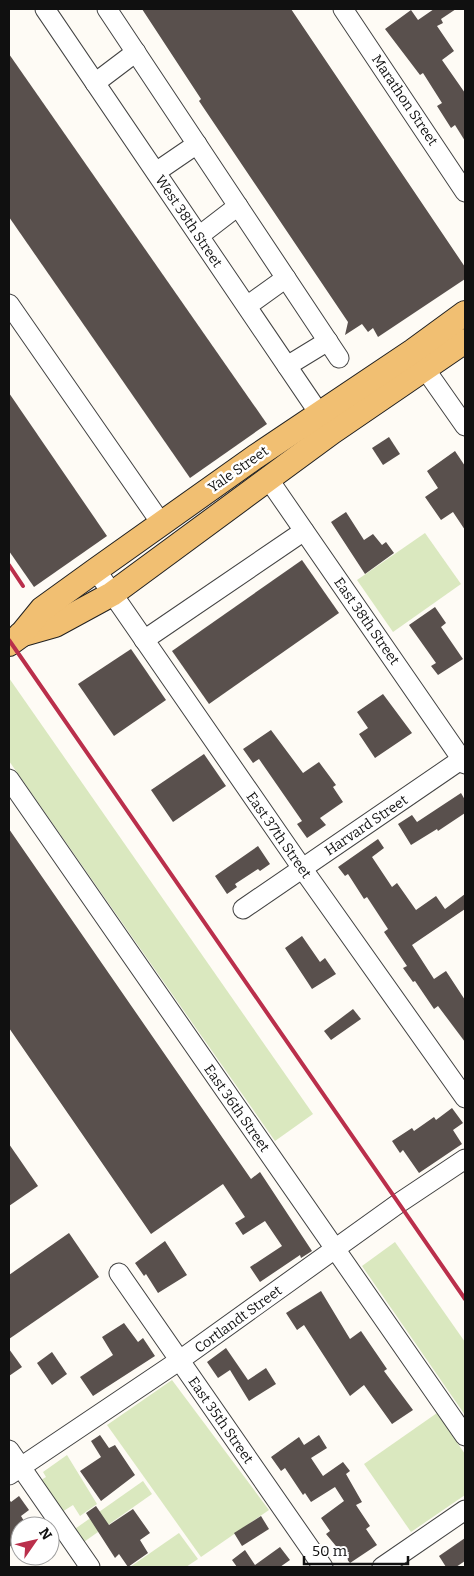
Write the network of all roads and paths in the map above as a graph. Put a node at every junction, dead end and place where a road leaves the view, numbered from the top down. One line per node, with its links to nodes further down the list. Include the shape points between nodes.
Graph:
1 (45, 9): 5 (street, West 38th Street)
2 (108, 9): 4 (street)
3 (343, 9): 8 (street, Marathon Street)
4 (136, 52): 5 (street); 6 (street)
5 (95, 83): 7 (street, West 38th Street)
6 (198, 144): 7 (street); 9 (street)
7 (156, 172): 10 (street, West 38th Street)
8 (465, 192)
9 (238, 206): 10 (street); 11 (street)
10 (199, 236): 13 (street, West 38th Street)
11 (286, 278): 13 (street); 15 (street)
12 (9, 304): 23 (street)
13 (247, 306): 19 (street, West 38th Street)
14 (465, 313): 18 (main road, Yale Street)
15 (328, 341): 17 (street); 19 (street)
16 (465, 341): 18 (main road, Yale Street)
17 (339, 358)
18 (419, 360): 20 (main road, Yale Street); 21 (street)
19 (287, 366): 20 (street, West 38th Street)
20 (326, 423): 22 (main road, Yale Street); 23 (main road, Yale Street)
21 (465, 426)
22 (269, 480): 24 (street, East 38th Street); 25 (main road, Yale Street)
23 (161, 523): 25 (main road); 26 (main road, Yale Street)
24 (304, 531): 29 (street); 30 (street, East 38th Street)
25 (176, 547): 27 (main road, Yale Street)
26 (96, 570): 27 (street, East 37th Street); 28 (main road, Yale Street, via 42,609)
27 (112, 594): 28 (main road, Yale Street, via 54,625); 29 (street, East 37th Street)
28 (14, 640)
29 (144, 640): 32 (street, East 37th Street)
30 (464, 760): 32 (street, Harvard Street)
31 (9, 780): 36 (street, East 36th Street)
32 (302, 868): 33 (street, Harvard Street); 34 (street, East 37th Street)
33 (243, 909)
34 (465, 1098)
35 (465, 1159): 36 (street, Cortlandt Street)
36 (336, 1249): 38 (street, Cortlandt Street); 39 (street, East 36th Street)
37 (119, 1273): 38 (street, East 35th Street)
38 (180, 1360): 41 (street, Cortlandt Street); 44 (street, East 35th Street)
39 (465, 1436)
40 (9, 1450): 41 (street)
41 (15, 1471): 43 (street)
42 (465, 1510): 45 (street)
43 (90, 1567)
44 (323, 1567)
45 (382, 1567)

